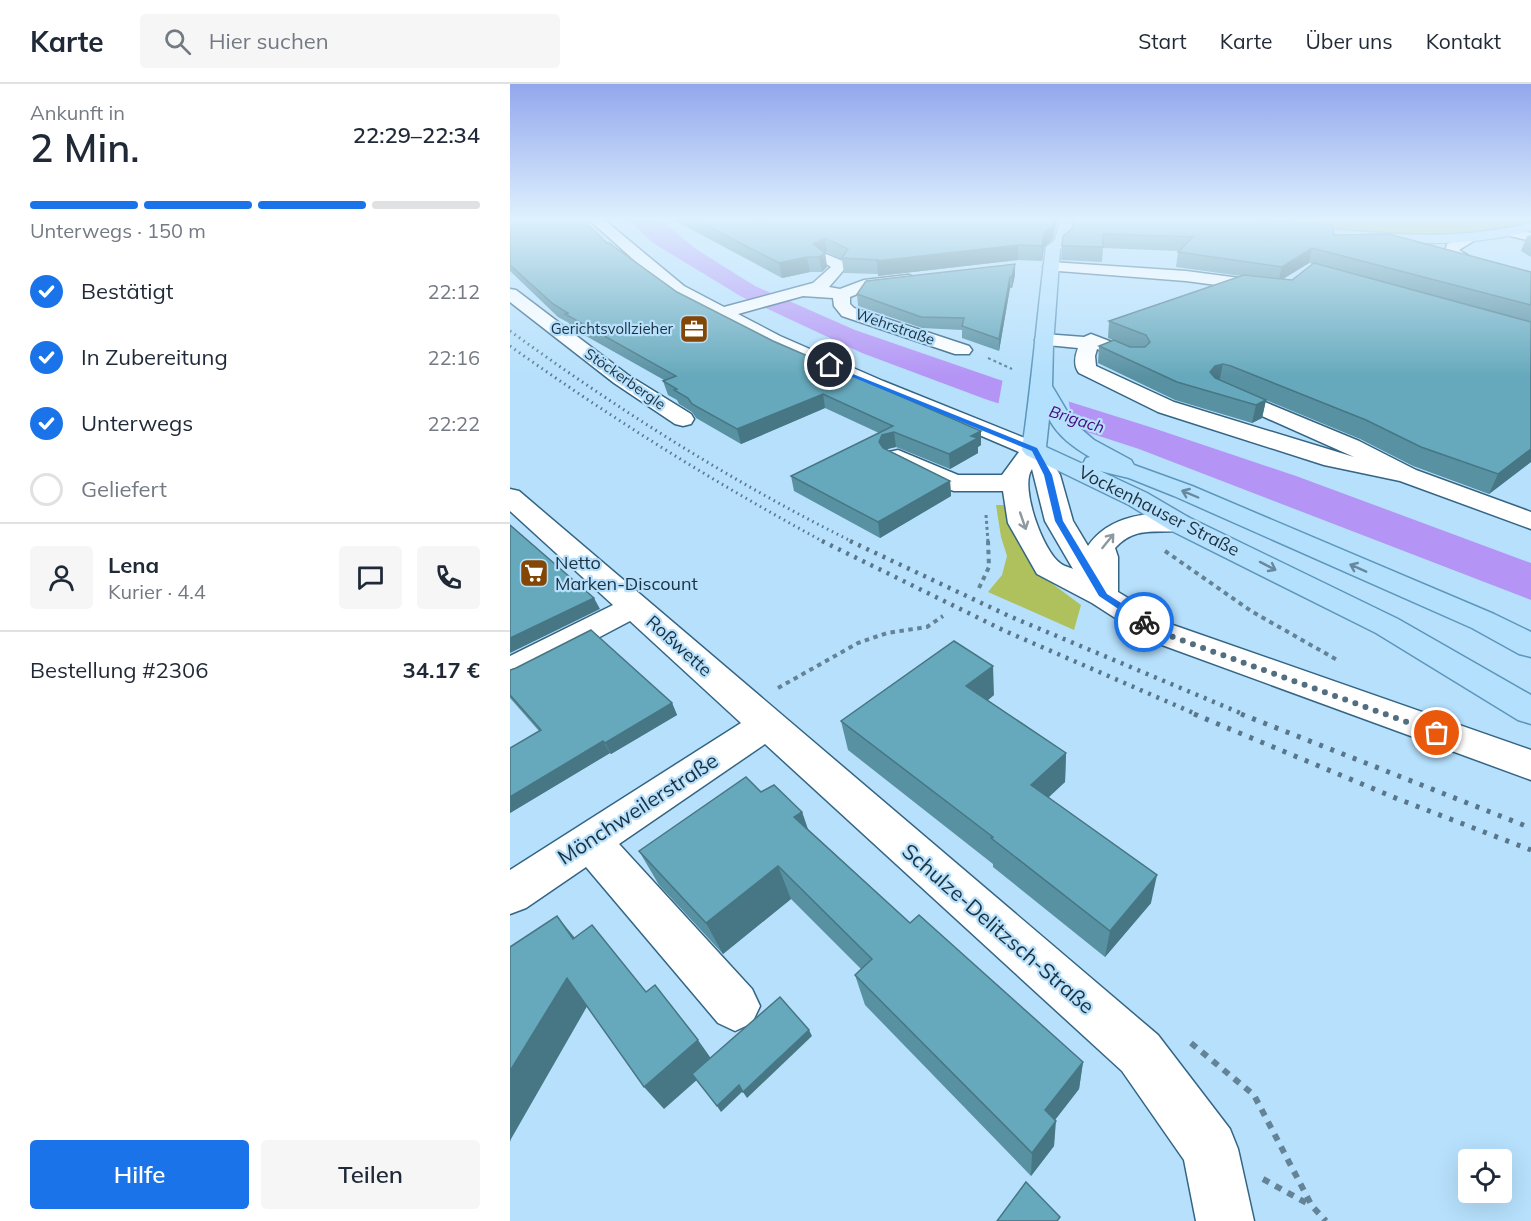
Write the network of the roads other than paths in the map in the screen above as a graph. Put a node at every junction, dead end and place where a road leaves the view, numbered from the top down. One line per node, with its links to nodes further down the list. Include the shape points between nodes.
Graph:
1 (656, 271): 15 (street, via 678,290)
2 (836, 271): 12 (street, via 819,286)
3 (1051, 271): 17 (main road)
4 (1161, 271): 6 (street)
5 (800, 274): 12 (street, via 807,282)
6 (1186, 276): 8 (street); 9 (street)
7 (922, 278): 14 (street, Wehrstraße, via 864,285)
8 (1232, 282): 10 (street); 11 (street)
9 (1167, 283)
10 (1215, 289)
11 (1282, 289)
12 (797, 293): 14 (street, Wehrstraße); 15 (street, Wehrstraße)
13 (510, 294): 22 (street, Stöckerbergle, via 621,379)
14 (842, 294): 18 (street, Wehrstraße, via 843,308 848,312)
15 (729, 311): 23 (street, via 773,340 830,365)
16 (1095, 337): 17 (street); 19 (street); 26 (street, via 1085,356 1086,369 1166,407 1333,460)
17 (1044, 340): 20 (main road)
18 (962, 350)
19 (1136, 358)
20 (1043, 382): 23 (main road); 25 (main road, via 1065,428 1086,445)
21 (1220, 390): 26 (street, via 1351,446)
22 (683, 419)
23 (1036, 438): 25 (main road, Vockenhauser Straße); 27 (street, via 1015,474); 30 (main road, Vockenhauser Straße); 31 (street, via 1059,521)
24 (895, 456): 27 (street, via 954,483)
25 (1137, 473): 33 (main road, Vockenhauser Straße, one-way to 25, via 1412,591)
26 (1407, 475): 29 (street)
27 (1014, 483): 31 (street, one-way to 31, via 1022,523 1047,568)
28 (510, 497): 32 (street, Roßwette)
29 (1527, 513)
30 (1178, 523): 31 (street, one-way to 30, via 1101,548 1112,534 1150,522); 33 (main road, Vockenhauser Straße, one-way to 33, via 1387,626)
31 (1103, 596): 40 (street, via 1162,633)
32 (635, 606): 36 (street); 38 (street, Roßwette)
33 (1460, 640): 34 (main road, Vockenhauser Straße); 35 (main road, Vockenhauser Straße); 37 (main road, Vockenhauser Straße); 39 (main road, Vockenhauser Straße)
34 (1531, 646)
35 (1531, 662)
36 (510, 670)
37 (1531, 688)
38 (775, 705): 41 (street, Mönchweilerstraße); 44 (street, Schulze-Delitzsch-Straße, via 1140,1053 1210,1149)
39 (1531, 711)
40 (1531, 765)
41 (589, 840): 42 (street, Mönchweilerstraße); 43 (street)
42 (510, 894)
43 (735, 1006)
44 (1225, 1221)

